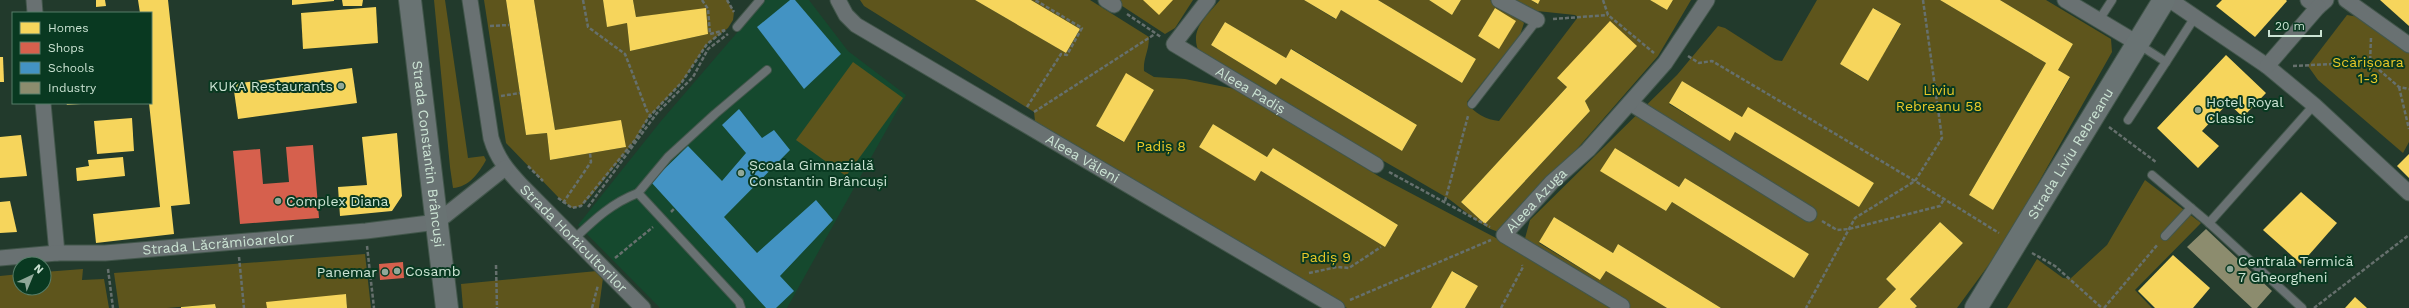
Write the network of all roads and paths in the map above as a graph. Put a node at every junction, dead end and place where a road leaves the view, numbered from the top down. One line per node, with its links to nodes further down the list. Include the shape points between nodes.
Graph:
1 (34, 0): 22 (street)
2 (410, 0): 74 (street, Strada Constantin Brâncuși)
3 (470, 0): 59 (street, Strada Horticultorilor, via 491,138 496,154)
4 (583, 0): 50 (path, via 588,27 625,54)
5 (702, 0): 30 (path, via 708,9 710,34)
6 (727, 0): 29 (path, via 734,12)
7 (760, 0): 29 (lane)
8 (838, 0): 53 (street, Aleea Văleni, via 846,15 856,25)
9 (1035, 0): 53 (path, via 1082,28 1067,55 1060,54)
10 (1208, 0): 34 (street)
11 (1499, 0): 27 (street)
12 (1603, 0): 23 (path)
13 (1707, 0): 36 (street, Aleea Azuga)
14 (1923, 0): 61 (path, via 1942,138)
15 (2065, 0): 28 (street)
16 (2112, 0): 28 (lane)
17 (2164, 0): 33 (street, Strada Liviu Rebreanu)
18 (2170, 0): 25 (street)
19 (2346, 0): 24 (street)
20 (1110, 2): 32 (path)
21 (2317, 2): 40 (street)
22 (35, 12)
23 (1608, 15): 27 (path); 39 (path)
24 (2370, 16): 35 (street); 38 (path)
25 (2195, 17): 37 (lane); 40 (street)
26 (487, 19): 31 (path)
27 (1536, 20): 48 (lane)
28 (2099, 20): 33 (street)
29 (735, 23): 30 (path); 51 (path, via 708,49 693,77)
30 (727, 29): 50 (path, via 707,44 682,82)
31 (489, 33)
32 (1155, 34): 34 (path); 53 (path)
33 (2137, 43): 37 (lane); 104 (street, Strada Liviu Rebreanu)
34 (1174, 44): 58 (street, Aleea Padiș)
35 (2409, 45)
36 (1674, 48): 39 (street, Aleea Azuga); 61 (path, via 1699,63 1712,61)
37 (2166, 62): 52 (lane)
38 (2370, 62): 40 (path); 42 (path)
39 (1664, 63): 45 (street, Aleea Azuga)
40 (2267, 66): 49 (street)
41 (767, 70): 64 (lane, via 668,157)
42 (2399, 87): 43 (path); 55 (path)
43 (2409, 89)
44 (499, 96): 46 (path)
45 (1630, 102): 71 (street); 80 (street, Aleea Azuga, via 1588,150 1552,182)
46 (500, 103)
47 (43, 104): 86 (street)
48 (1472, 104): 67 (path)
49 (2314, 105): 65 (street); 75 (lane)
50 (650, 116): 51 (path); 68 (path, via 635,140 581,206 572,208)
51 (653, 119): 78 (path)
52 (2128, 120)
53 (1019, 122): 92 (street, Aleea Văleni)
54 (2105, 124): 60 (path, via 2160,165)
55 (2409, 129)
56 (590, 153): 68 (path, via 591,162)
57 (527, 165): 62 (path)
58 (1376, 165): 67 (path)
59 (505, 168): 72 (street, Strada Horticultorilor); 74 (street)
60 (2152, 175): 70 (lane)
61 (1915, 181): 66 (path); 76 (path, via 1855,218)
62 (548, 187)
63 (554, 193): 68 (path)
64 (638, 193): 73 (lane); 78 (lane, via 603,210)
65 (2409, 194)
66 (1944, 200): 76 (path, via 1940,206); 79 (path)
67 (1445, 201): 80 (path)
68 (564, 202): 72 (path)
69 (675, 208): 73 (path)
70 (2191, 208): 75 (lane); 82 (lane)
71 (1809, 214): 76 (path, via 1837,230)
72 (553, 216): 78 (street, Strada Horticultorilor)
73 (662, 219): 91 (path); 101 (lane, via 739,302)
74 (437, 222): 77 (street, Strada Lăcrămioarelor); 98 (street, Strada Constantin Brâncuși)
75 (2209, 224): 106 (lane)
76 (1849, 229): 103 (path)
77 (366, 231): 83 (street, Strada Lăcrămioarelor); 97 (path)
78 (572, 234): 91 (street, Strada Horticultorilor)
79 (2000, 234)
80 (1504, 235): 93 (street, Aleea Azuga); 94 (path)
81 (2409, 235): 107 (path)
82 (2165, 236): 105 (path)
83 (237, 242): 87 (street, Strada Lăcrămioarelor); 96 (path)
84 (1381, 247): 92 (path, via 1349,268 1336,267 1303,274)
85 (2030, 251): 105 (path, via 2055,266)
86 (57, 253): 87 (street, Strada Lăcrămioarelor); 88 (street, Strada Lăcrămioarelor)
87 (105, 253): 95 (path)
88 (0, 258)
89 (1519, 260): 102 (path, via 1523,267)
90 (496, 265): 99 (path)
91 (602, 266): 100 (street, Strada Horticultorilor)
92 (1297, 285): 94 (street, Aleea Văleni)
93 (1622, 306)
94 (1335, 307)
95 (113, 308)
96 (244, 308)
97 (374, 308)
98 (447, 308)
99 (497, 308)
100 (643, 308)
101 (741, 308)
102 (1501, 308)
103 (1806, 308)
104 (1976, 308)
105 (2103, 308)
106 (2302, 308)
107 (2314, 308)

